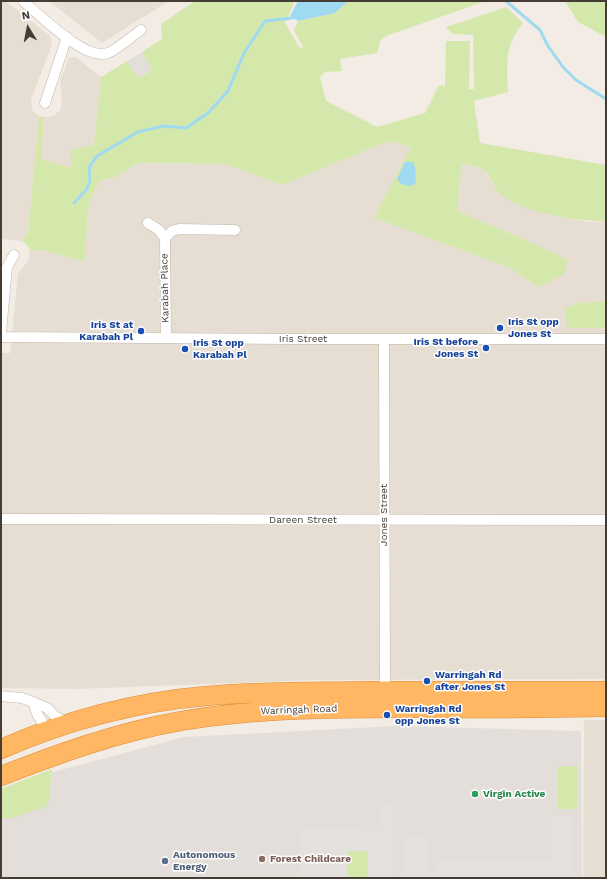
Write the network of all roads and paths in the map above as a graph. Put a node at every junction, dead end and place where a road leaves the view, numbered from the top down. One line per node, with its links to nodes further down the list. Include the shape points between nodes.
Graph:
1 (24, 1): 3 (street)
2 (141, 30): 3 (street, via 108,53 97,55 83,49)
3 (67, 37): 4 (street)
4 (46, 103)
5 (148, 223): 7 (street, Karabah Place, via 159,230)
6 (235, 230): 7 (street, Karabah Place, via 179,229 172,230)
7 (165, 238): 11 (street, Karabah Place)
8 (14, 255): 9 (street, via 7,267)
9 (1, 332)
10 (1, 336): 11 (street, Iris Street)
11 (166, 338): 12 (street, Iris Street)
12 (384, 339): 13 (street, Iris Street); 15 (street, Jones Street)
13 (606, 339)
14 (1, 519): 15 (street, Dareen Street)
15 (384, 520): 16 (street, Dareen Street); 17 (street, Jones Street)
16 (606, 520)
17 (385, 691): 18 (highway, Warringah Road); 22 (highway, Warringah Road, via 269,692 205,696 121,710)
18 (606, 691)
19 (1, 696): 20 (street)
20 (33, 702): 22 (street, via 47,708 57,718); 23 (street)
21 (606, 707): 25 (highway, Warringah Road, via 321,709 225,715 180,721 109,737 53,755)
22 (69, 724): 23 (highway, Warringah Road)
23 (48, 731): 24 (highway, Warringah Road)
24 (1, 749)
25 (1, 776)

